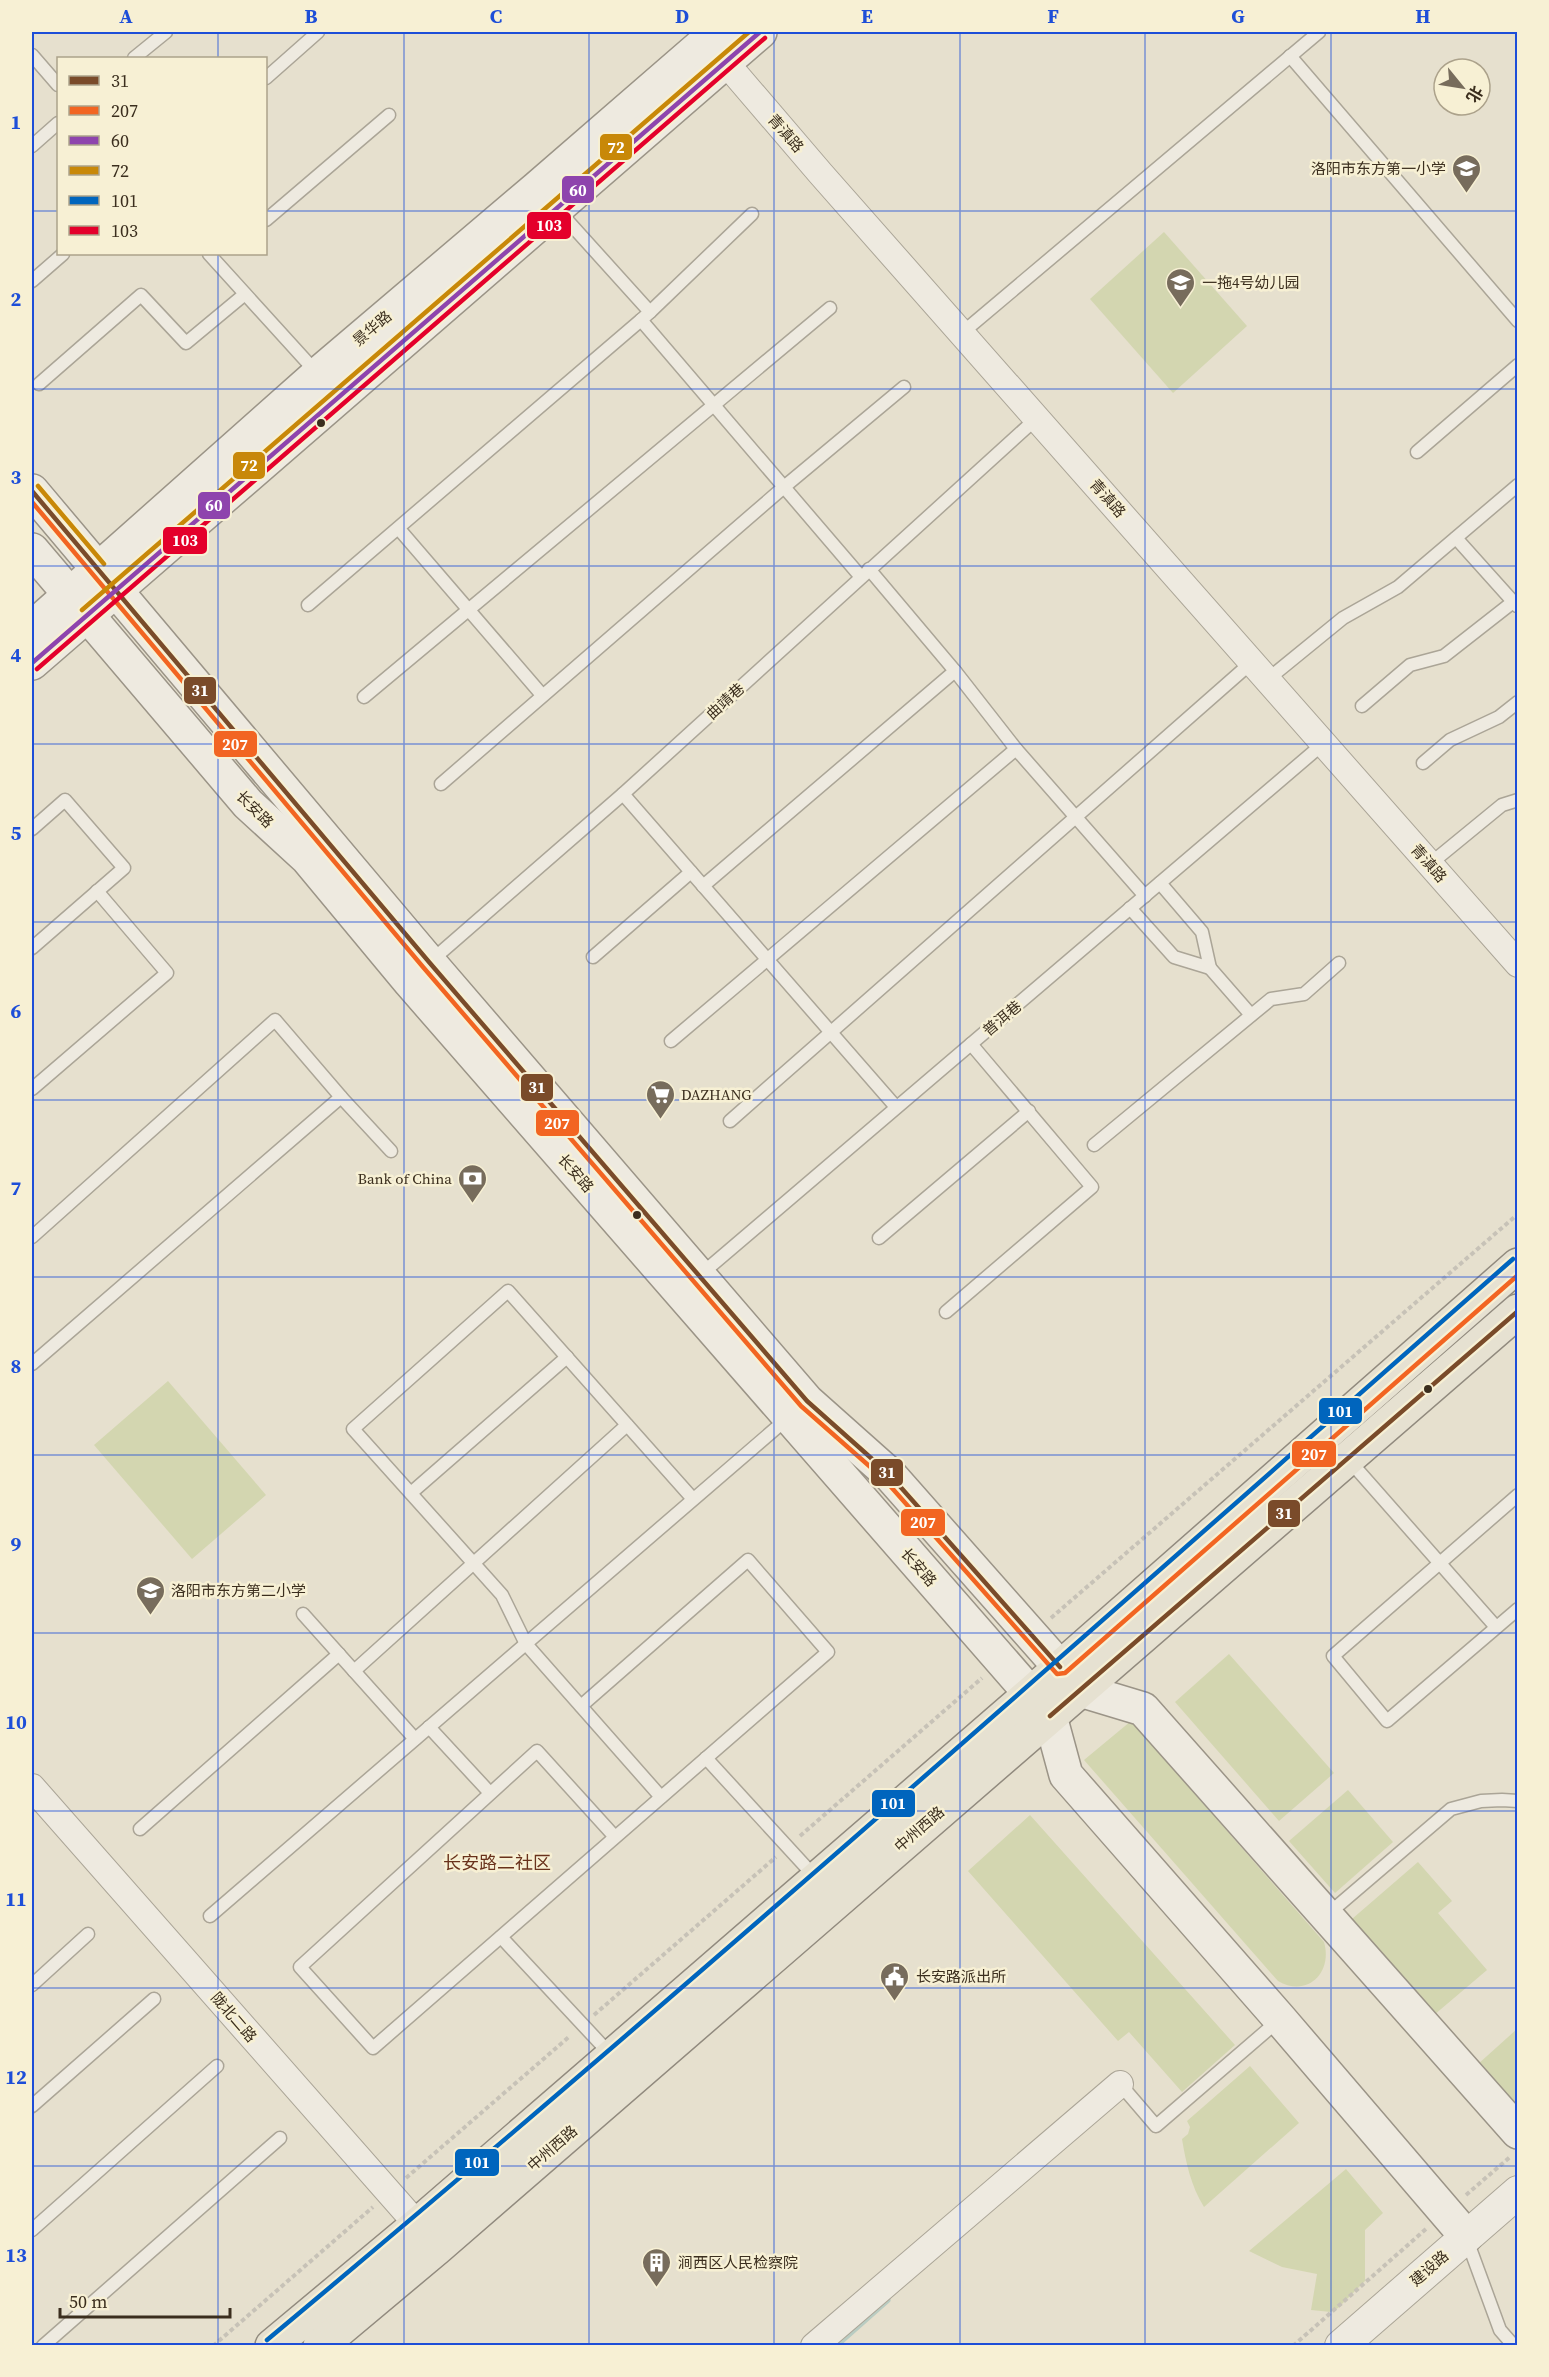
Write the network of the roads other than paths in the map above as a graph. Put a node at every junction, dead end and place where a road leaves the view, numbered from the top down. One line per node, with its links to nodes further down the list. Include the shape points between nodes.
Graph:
1 (166, 32): 8 (lane)
2 (318, 32): 9 (lane)
3 (760, 32): 5 (main road, 景华路)
4 (1319, 32): 7 (lane)
5 (712, 41): 14 (main road, 景华路); 24 (street, 青滇路)
6 (32, 55): 10 (lane)
7 (1290, 56): 23 (lane); 24 (lane)
8 (135, 57)
9 (267, 77)
10 (57, 84)
11 (389, 115): 16 (lane)
12 (57, 124): 13 (lane)
13 (32, 146)
14 (547, 198): 22 (lane); 26 (main road, 景华路); 39 (main road, 景华路)
15 (752, 214): 22 (lane)
16 (267, 219)
17 (62, 255): 19 (lane)
18 (217, 256): 20 (lane)
19 (32, 281)
20 (245, 294): 26 (lane); 27 (lane, via 186,343 141,295)
21 (830, 308): 29 (lane)
22 (646, 316): 29 (lane); 35 (lane)
23 (1518, 321)
24 (962, 333): 30 (street, 青滇路)
25 (1518, 365): 31 (lane)
26 (318, 374): 39 (main road, 景华路)
27 (39, 384)
28 (904, 387): 33 (lane)
29 (715, 404): 33 (lane); 43 (lane)
30 (1038, 417): 38 (lane, 曲靖巷); 47 (street, 青滇路)
31 (1417, 452)
32 (1518, 485): 36 (lane)
33 (784, 486): 38 (lane); 48 (lane)
34 (32, 491): 39 (main road, 长安路)
35 (399, 529): 42 (lane); 43 (lane)
36 (1456, 538): 40 (lane); 47 (lane, via 1398,587)
37 (32, 550): 41 (main road, 长安路)
38 (865, 573): 46 (lane); 56 (lane, 曲靖巷)
39 (107, 580): 41 (main road, 景华路); 73 (main road, 长安路)
40 (1515, 604): 51 (lane, via 1444,656 1410,665)
41 (78, 605): 44 (main road, 景华路); 45 (main road, 景华路); 73 (main road, 长安路, via 248,804)
42 (308, 605)
43 (469, 610): 48 (lane); 49 (lane)
44 (32, 628)
45 (32, 663)
46 (955, 671): 53 (lane); 63 (lane)
47 (1260, 671): 52 (street, 青滇路); 58 (lane)
48 (542, 695): 55 (lane)
49 (364, 697)
50 (1518, 702): 54 (lane, via 1499,717 1450,740)
51 (1362, 705)
52 (1324, 743): 60 (street, 青滇路); 62 (lane, 普洱巷)
53 (1016, 749): 58 (lane); 69 (lane)
54 (1422, 763)
55 (441, 784)
56 (623, 794): 61 (lane); 73 (lane, 曲靖巷)
57 (1518, 800): 60 (lane, via 1502,805)
58 (1076, 817): 65 (lane); 75 (lane)
59 (32, 829): 64 (lane, via 65,800 124,868)
60 (1430, 864): 71 (street, 青滇路)
61 (691, 872): 63 (lane); 68 (lane)
62 (1160, 883): 65 (lane, 普洱巷); 72 (lane, via 1203,932)
63 (703, 886): 69 (lane)
64 (97, 891): 67 (lane); 78 (lane, via 167,974)
65 (1145, 896): 66 (lane, 普洱巷)
66 (1130, 908): 72 (lane, via 1174,957); 77 (lane, 普洱巷)
67 (32, 948)
68 (593, 957)
69 (767, 960): 75 (lane); 76 (lane)
70 (1339, 963): 74 (lane, via 1304,994 1271,999)
71 (1518, 964)
72 (1210, 968): 74 (lane)
73 (420, 972): 88 (main road, 长安路)
74 (1251, 1015): 83 (lane)
75 (831, 1032): 80 (lane); 82 (lane)
76 (671, 1041)
77 (971, 1044): 80 (lane, 普洱巷); 81 (lane)
78 (32, 1089)
79 (341, 1097): 84 (lane); 85 (lane, via 275,1020); 92 (lane)
80 (896, 1107): 88 (lane, 普洱巷)
81 (1029, 1111): 86 (lane); 90 (lane, via 1092,1187)
82 (730, 1121)
83 (1094, 1145)
84 (391, 1151)
85 (32, 1237)
86 (879, 1238)
87 (1518, 1265): 107 (main road, 中州西路)
88 (691, 1284): 93 (main road, 长安路); 107 (main road, 长安路, via 807,1401 888,1474)
89 (1518, 1311): 95 (main road, 中州西路)
90 (946, 1312)
91 (567, 1357): 94 (lane); 96 (lane); 96 (lane, via 508,1291 352,1429)
92 (32, 1364)
93 (789, 1417): 98 (lane); 108 (main road, 长安路)
94 (627, 1425): 98 (lane); 100 (lane)
95 (1348, 1459): 99 (lane); 107 (main road, 中州西路)
96 (411, 1493): 100 (lane)
97 (1518, 1495): 99 (lane)
98 (693, 1499): 104 (lane)
99 (1440, 1563): 103 (lane); 103 (lane, via 1333,1656 1387,1721)
100 (474, 1564): 104 (lane, via 502,1596); 106 (lane)
101 (1518, 1609): 103 (lane)
102 (303, 1614): 105 (lane)
103 (1496, 1627)
104 (526, 1644): 109 (lane); 110 (lane)
105 (339, 1654): 106 (lane); 117 (lane)
106 (354, 1671): 111 (lane)
107 (1070, 1679): 108 (main road, 中州西路); 121 (main road, via 1143,1708)
108 (1040, 1705): 119 (main road, 中州西路); 126 (main road, via 1066,1775)
109 (581, 1706): 112 (lane, via 748,1560 828,1652); 115 (lane)
110 (429, 1727): 111 (lane); 114 (lane)
111 (415, 1739): 120 (lane)
112 (706, 1758): 115 (lane); 119 (lane)
113 (32, 1787): 137 (street, 陇北二路)
114 (490, 1793): 118 (lane, via 537,1751); 123 (lane, via 300,1967 373,2048)
115 (661, 1797): 118 (lane)
116 (1518, 1801): 121 (lane, via 1481,1801 1451,1809)
117 (140, 1829)
118 (615, 1837): 123 (lane)
119 (827, 1890): 128 (main road, 中州西路)
120 (210, 1916)
121 (1326, 1916): 131 (main road)
122 (88, 1934): 124 (lane)
123 (501, 1937): 128 (lane)
124 (32, 1985)
125 (154, 1999): 130 (lane)
126 (1280, 2019): 129 (lane, via 1156,2126); 136 (main road)
127 (217, 2066): 135 (lane)
128 (622, 2067): 137 (main road, 中州西路)
129 (1120, 2084): 141 (street)
130 (32, 2106)
131 (1518, 2132)
132 (280, 2138): 138 (lane)
133 (1518, 2192): 136 (street, 建设路)
134 (1518, 2215): 136 (street, 建设路)
135 (32, 2230)
136 (1461, 2234): 142 (street, 建设路); 143 (street, 建设路); 144 (lane, via 1500,2330)
137 (427, 2236): 139 (main road, 中州西路); 140 (main road, 中州西路)
138 (43, 2346)
139 (272, 2346)
140 (320, 2346)
141 (814, 2346)
142 (1341, 2346)
143 (1367, 2346)
144 (1514, 2346)

